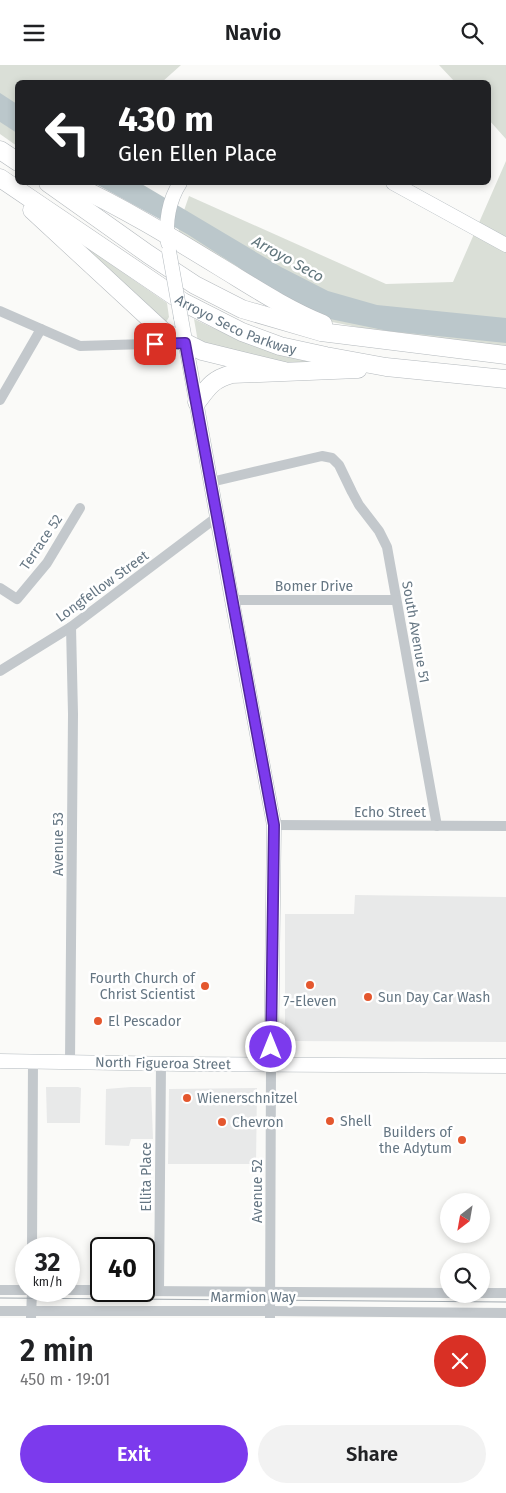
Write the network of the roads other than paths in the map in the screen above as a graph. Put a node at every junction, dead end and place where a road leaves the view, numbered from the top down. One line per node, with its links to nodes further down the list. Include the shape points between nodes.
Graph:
1 (0, 150): 2 (highway)
2 (15, 160)
3 (0, 178): 8 (highway, Arroyo Seco Parkway)
4 (51, 185): 13 (highway, Arroyo Seco Parkway, via 194,285 242,309 300,327)
5 (75, 185): 9 (highway)
6 (397, 185): 10 (street)
7 (177, 188): 9 (street)
8 (19, 191): 14 (highway, via 35,213 149,319); 16 (highway, Arroyo Seco Parkway, via 183,303 218,321 280,346)
9 (168, 236): 13 (highway, via 290,309); 14 (street, bridge)
10 (506, 245)
11 (0, 311): 12 (street)
12 (41, 329): 14 (street, via 80,345); 19 (street)
13 (356, 336): 15 (highway, Arroyo Seco Parkway)
14 (185, 343): 17 (highway, via 202,351); 20 (street)
15 (506, 355)
16 (386, 367): 17 (highway); 18 (highway, Arroyo Seco Parkway)
17 (284, 371): 20 (highway, via 222,377 213,382)
18 (506, 379)
19 (0, 400)
20 (197, 402): 21 (street)
21 (211, 481): 23 (street); 26 (street, South Avenue 51, via 322,456 332,458 387,547)
22 (80, 508): 24 (street, Terrace 52, via 47,563 17,599)
23 (217, 517): 25 (street); 27 (street, Longfellow Street)
24 (0, 588)
25 (232, 600): 26 (street, Bomer Drive); 29 (street)
26 (396, 600): 30 (street, South Avenue 51)
27 (71, 627): 28 (street, Longfellow Street); 34 (street, Avenue 53)
28 (0, 671)
29 (274, 825): 30 (street, Echo Street); 36 (street)
30 (437, 826): 31 (street, Echo Street)
31 (506, 826)
32 (0, 1061): 33 (street, North Figueroa Street)
33 (33, 1061): 34 (street, North Figueroa Street); 38 (street)
34 (70, 1061): 35 (street, North Figueroa Street)
35 (161, 1063): 36 (street, North Figueroa Street); 42 (street, Ellita Place)
36 (271, 1065): 37 (street, North Figueroa Street); 43 (street, Avenue 52)
37 (506, 1066)
38 (32, 1237)
39 (0, 1290): 40 (street)
40 (15, 1290)
41 (155, 1291): 42 (street, Marmion Way)
42 (159, 1291): 43 (street, Marmion Way)
43 (270, 1292): 44 (street, Marmion Way); 50 (street, Avenue 52)
44 (440, 1293)
45 (490, 1293): 46 (street)
46 (506, 1293)
47 (32, 1302): 51 (street)
48 (0, 1311): 51 (street, Marmion Way)
49 (506, 1313): 50 (street, Marmion Way)
50 (270, 1314): 51 (street, Marmion Way)
51 (31, 1315)

